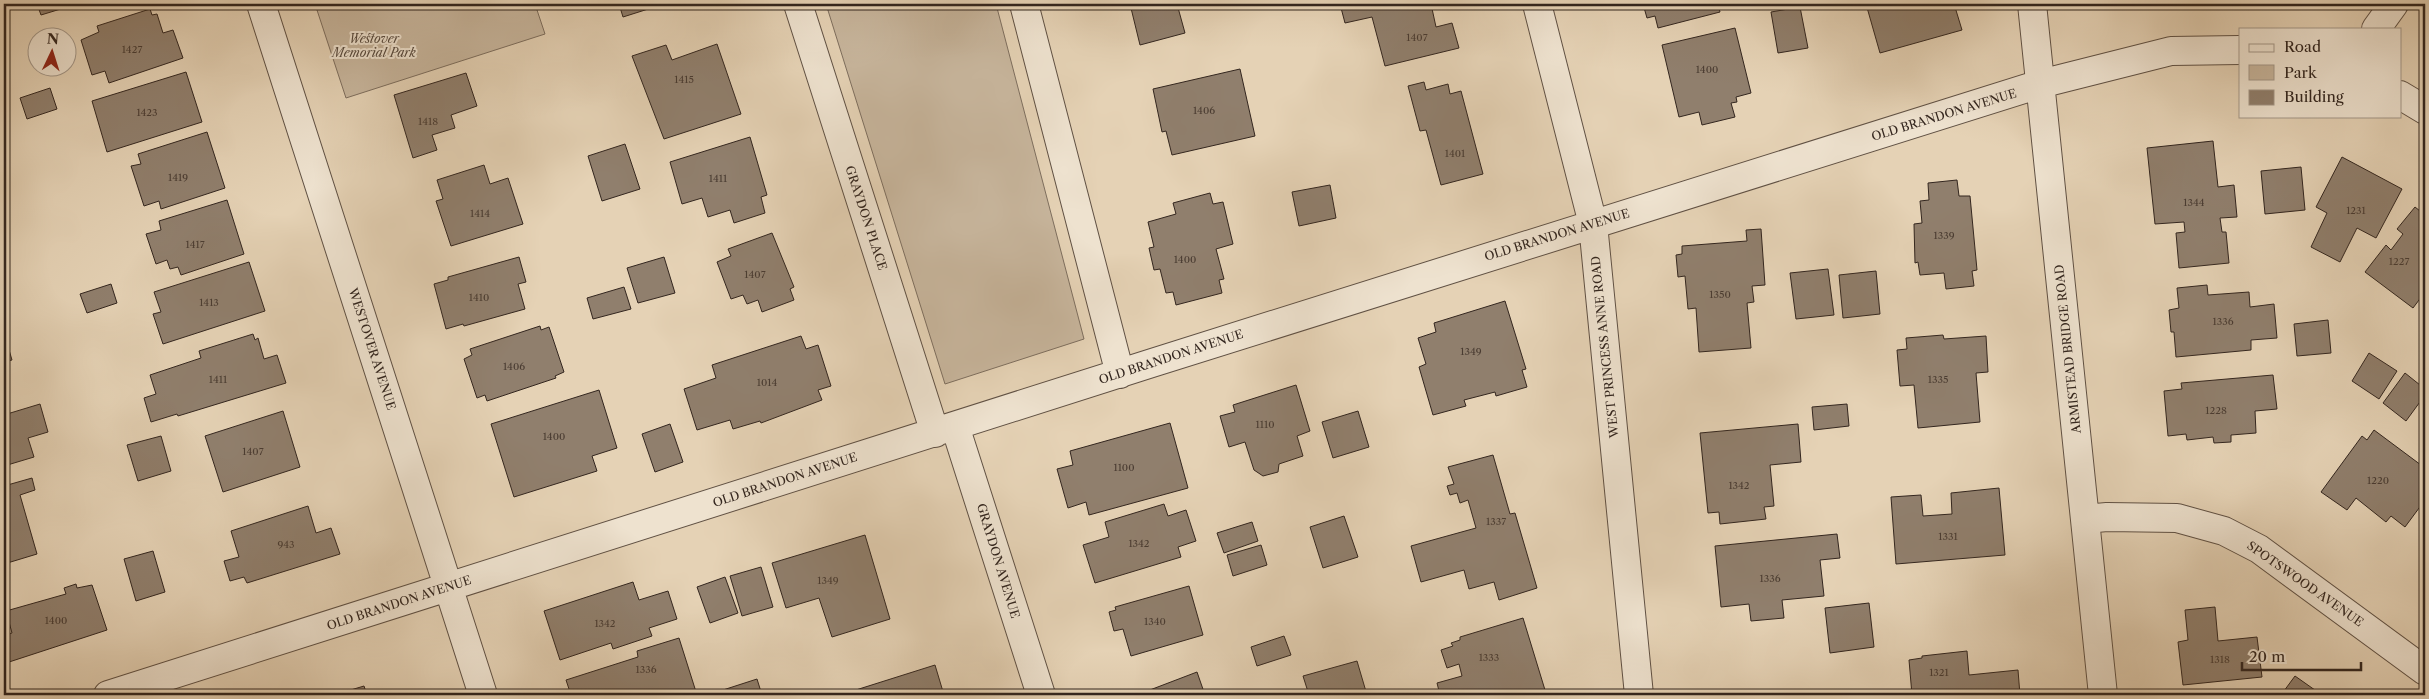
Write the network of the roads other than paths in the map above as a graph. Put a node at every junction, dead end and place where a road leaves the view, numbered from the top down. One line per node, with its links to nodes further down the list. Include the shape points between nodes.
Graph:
1 (261, 4): 16 (street, WESTOVER AVENUE)
2 (798, 4): 14 (street, GRAYDON PLACE)
3 (1024, 4): 13 (street)
4 (1537, 4): 12 (street, WEST PRINCESS ANNE ROAD)
5 (2032, 4): 9 (street, ARMISTEAD BRIDGE ROAD)
6 (2394, 4): 7 (street)
7 (2377, 28)
8 (2239, 50): 9 (street, OLD BRANDON AVENUE, via 2171,51)
9 (2040, 84): 12 (street, OLD BRANDON AVENUE); 15 (street, ARMISTEAD BRIDGE ROAD)
10 (2402, 97): 11 (street)
11 (2425, 110)
12 (1593, 224): 13 (street, OLD BRANDON AVENUE); 21 (street, WEST PRINCESS ANNE ROAD)
13 (1120, 374): 14 (street, OLD BRANDON AVENUE)
14 (945, 430): 16 (street, OLD BRANDON AVENUE); 20 (street, GRAYDON AVENUE)
15 (2085, 519): 17 (street, SPOTSWOOD AVENUE, via 2177,518 2224,531 2259,549); 22 (street, ARMISTEAD BRIDGE ROAD)
16 (448, 588): 18 (street, OLD BRANDON AVENUE); 19 (street, WESTOVER AVENUE)
17 (2425, 671)
18 (108, 695)
19 (483, 695)
20 (1041, 695)
21 (1639, 695)
22 (2103, 695)

